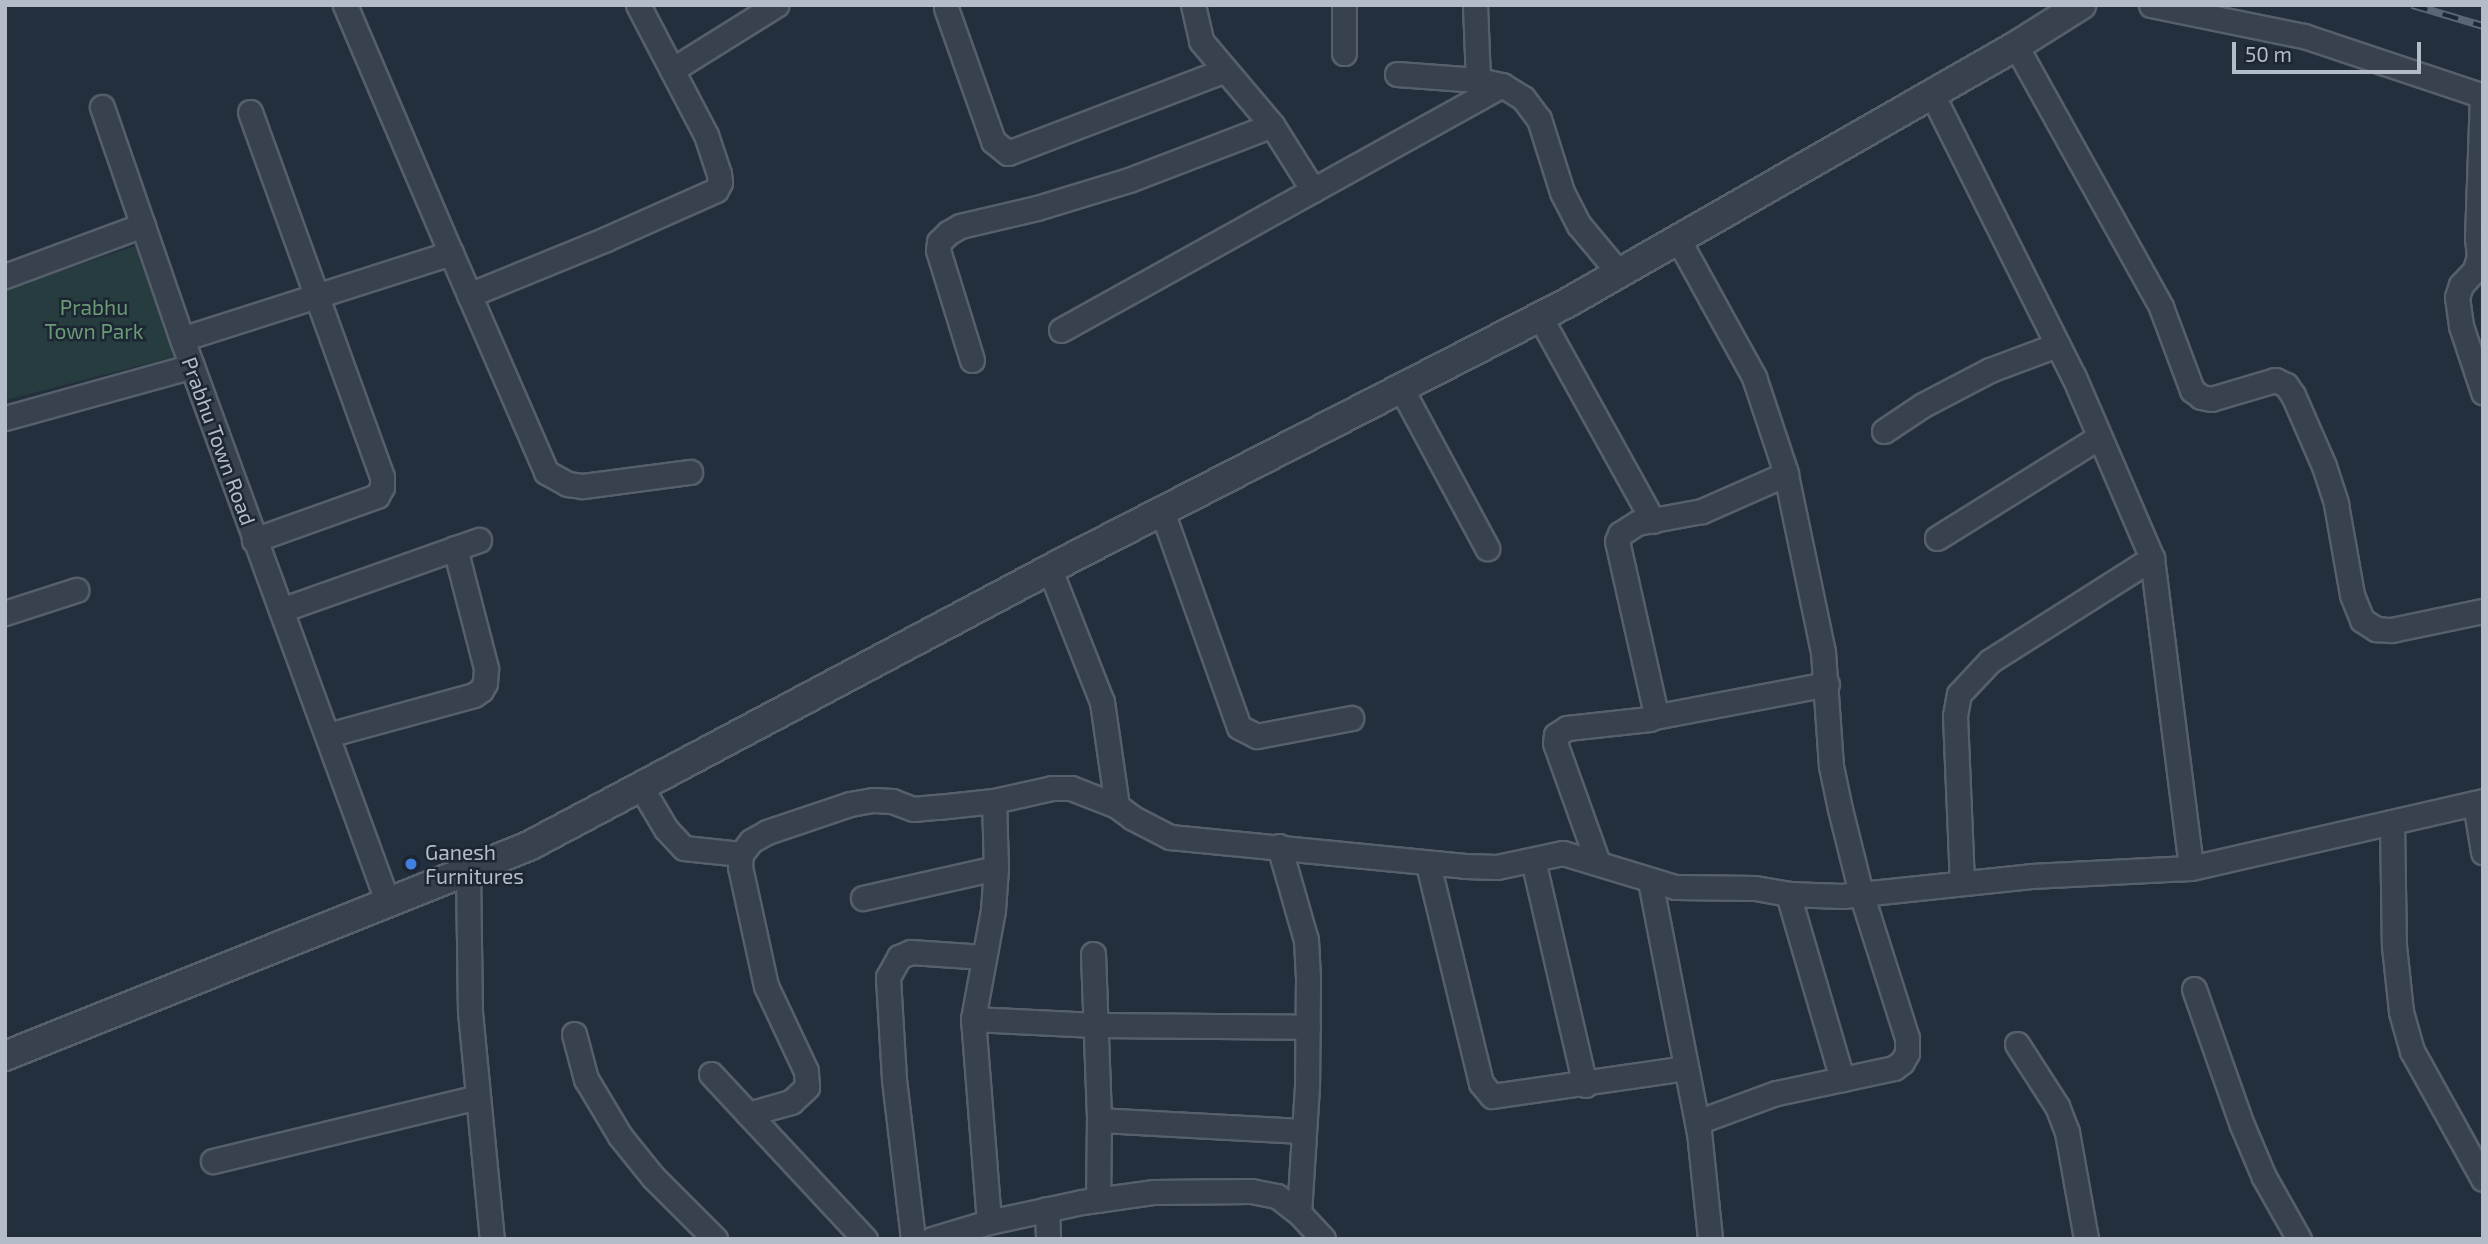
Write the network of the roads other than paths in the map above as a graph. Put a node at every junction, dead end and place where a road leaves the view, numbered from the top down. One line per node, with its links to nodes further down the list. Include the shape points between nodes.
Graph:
1 (345, 5): 25 (street)
2 (638, 5): 12 (street)
3 (776, 5): 12 (street)
4 (1193, 5): 13 (street, via 1201,41)
5 (1344, 5): 11 (street)
6 (1475, 5): 15 (street)
7 (2081, 5): 10 (street)
8 (2151, 5): 18 (street, via 2304,36)
9 (946, 8): 13 (street, via 993,141 1008,153)
10 (2016, 46): 17 (street); 56 (street, via 2161,307 2192,390 2211,399 2275,380 2286,384 2293,395 2332,491 2355,609 2362,621 2392,631)
11 (1344, 53)
12 (672, 70): 29 (street, via 706,135 719,174 716,190)
13 (1225, 70): 21 (street)
14 (1397, 74): 15 (street)
15 (1478, 80): 16 (street)
16 (1503, 85): 22 (street); 27 (street, via 1523,99 1539,119 1562,192 1579,225)
17 (1931, 92): 24 (street); 34 (street)
18 (2482, 96): 26 (street)
19 (102, 107): 23 (street)
20 (250, 113): 30 (street)
21 (1272, 125): 22 (street); 35 (street, via 1129,180 948,233 938,250)
22 (1313, 190): 32 (street)
23 (143, 225): 28 (street); 33 (street)
24 (1679, 241): 27 (street); 43 (street, via 1754,377)
25 (451, 253): 29 (street); 30 (street, Prabhu Town Road)
26 (2479, 271): 38 (street, via 2461,285 2458,310)
27 (1620, 274): 31 (street)
28 (5, 276)
29 (469, 295): 42 (street, via 540,463 555,479 583,486)
30 (317, 296): 33 (street, Prabhu Town Road); 47 (street, via 382,487 377,496)
31 (1540, 317): 37 (street); 45 (street)
32 (1061, 330)
33 (182, 339): 36 (street, Prabhu Town Road)
34 (2057, 345): 40 (street, via 1990,370); 41 (street)
35 (972, 360)
36 (192, 366): 39 (street); 47 (street, Prabhu Town Road)
37 (1401, 388): 44 (street); 50 (street)
38 (2483, 392)
39 (5, 418)
40 (1884, 430)
41 (2099, 437): 46 (street); 51 (street)
42 (690, 472)
43 (1786, 474): 45 (street, via 1702,511); 57 (street)
44 (1162, 511): 52 (street); 59 (street, via 1239,727 1257,736)
45 (1653, 520): 58 (street, via 1626,528 1617,541 1656,709)
46 (1937, 538)
47 (254, 540): 54 (street, Prabhu Town Road)
48 (480, 540): 49 (street)
49 (455, 548): 54 (street); 60 (street, via 486,668 481,690)
50 (1488, 548)
51 (2152, 558): 73 (street); 76 (street, via 1990,661 1959,694 1955,716)
52 (1049, 570): 61 (street); 64 (street, via 1102,702)
53 (76, 590): 55 (street)
54 (281, 610): 60 (street, Prabhu Town Road)
55 (6, 611)
56 (2483, 611)
57 (1827, 684): 58 (street); 77 (street, via 1831,766)
58 (1654, 717): 70 (street, via 1567,729 1556,735 1556,752)
59 (1351, 718)
60 (328, 735): 80 (street, Prabhu Town Road)
61 (641, 787): 68 (street, via 666,829 684,848); 74 (street, via 529,846)
62 (994, 801): 64 (street, via 1071,788); 68 (street, via 913,809 892,801 850,804 767,832); 72 (street)
63 (2479, 802): 65 (street); 67 (street)
64 (1117, 806): 66 (street, via 1170,837)
65 (2392, 822): 73 (street); 100 (street, via 2394,946 2401,1012 2412,1051)
66 (1279, 846): 71 (street); 86 (street, via 1306,940)
67 (2483, 852)
68 (741, 854): 95 (street, via 766,986 806,1071 807,1087 791,1102)
69 (1533, 860): 70 (street, via 1563,853); 71 (street, via 1497,867); 93 (street)
70 (1598, 863): 75 (street)
71 (1428, 864): 93 (street, via 1485,1090 1501,1097)
72 (996, 868): 79 (street); 82 (street)
73 (2191, 868): 76 (street)
74 (468, 871): 80 (street); 94 (street, via 470,1012)
75 (1650, 881): 78 (street, via 1675,887 1755,888); 90 (street)
76 (1962, 883): 77 (street)
77 (1861, 893): 78 (street); 92 (street, via 1907,1038 1907,1053 1894,1068)
78 (1788, 894): 92 (street)
79 (863, 898)
80 (388, 903): 89 (street)
81 (1093, 954): 85 (street)
82 (985, 957): 84 (street); 108 (street, via 911,952 899,957 888,977 894,1079)
83 (2194, 989): 114 (street, via 2242,1125 2264,1177)
84 (973, 1020): 85 (street); 104 (street)
85 (1095, 1026): 86 (street); 96 (street)
86 (1308, 1027): 98 (street)
87 (574, 1034): 106 (street, via 586,1079 620,1136 653,1177)
88 (2017, 1044): 113 (street, via 2057,1106 2067,1132)
89 (5, 1056)
90 (1686, 1068): 93 (street); 97 (street)
91 (711, 1074): 95 (street)
92 (1842, 1079): 97 (street, via 1776,1093)
93 (1585, 1085)
94 (477, 1097): 99 (street); 105 (street)
95 (748, 1114): 107 (street)
96 (1099, 1120): 98 (street); 101 (street)
97 (1697, 1122): 112 (street)
98 (1304, 1131): 103 (street)
99 (213, 1161)
100 (2483, 1178)
101 (1098, 1200): 102 (street); 103 (street, via 1154,1192 1251,1191 1277,1196)
102 (1047, 1209): 104 (street); 110 (street)
103 (1299, 1213): 111 (street)
104 (989, 1222): 109 (street)
105 (492, 1239)
106 (715, 1239)
107 (865, 1239)
108 (913, 1239)
109 (932, 1239)
110 (1048, 1239)
111 (1323, 1239)
112 (1709, 1239)
113 (2086, 1239)
114 (2299, 1239)

